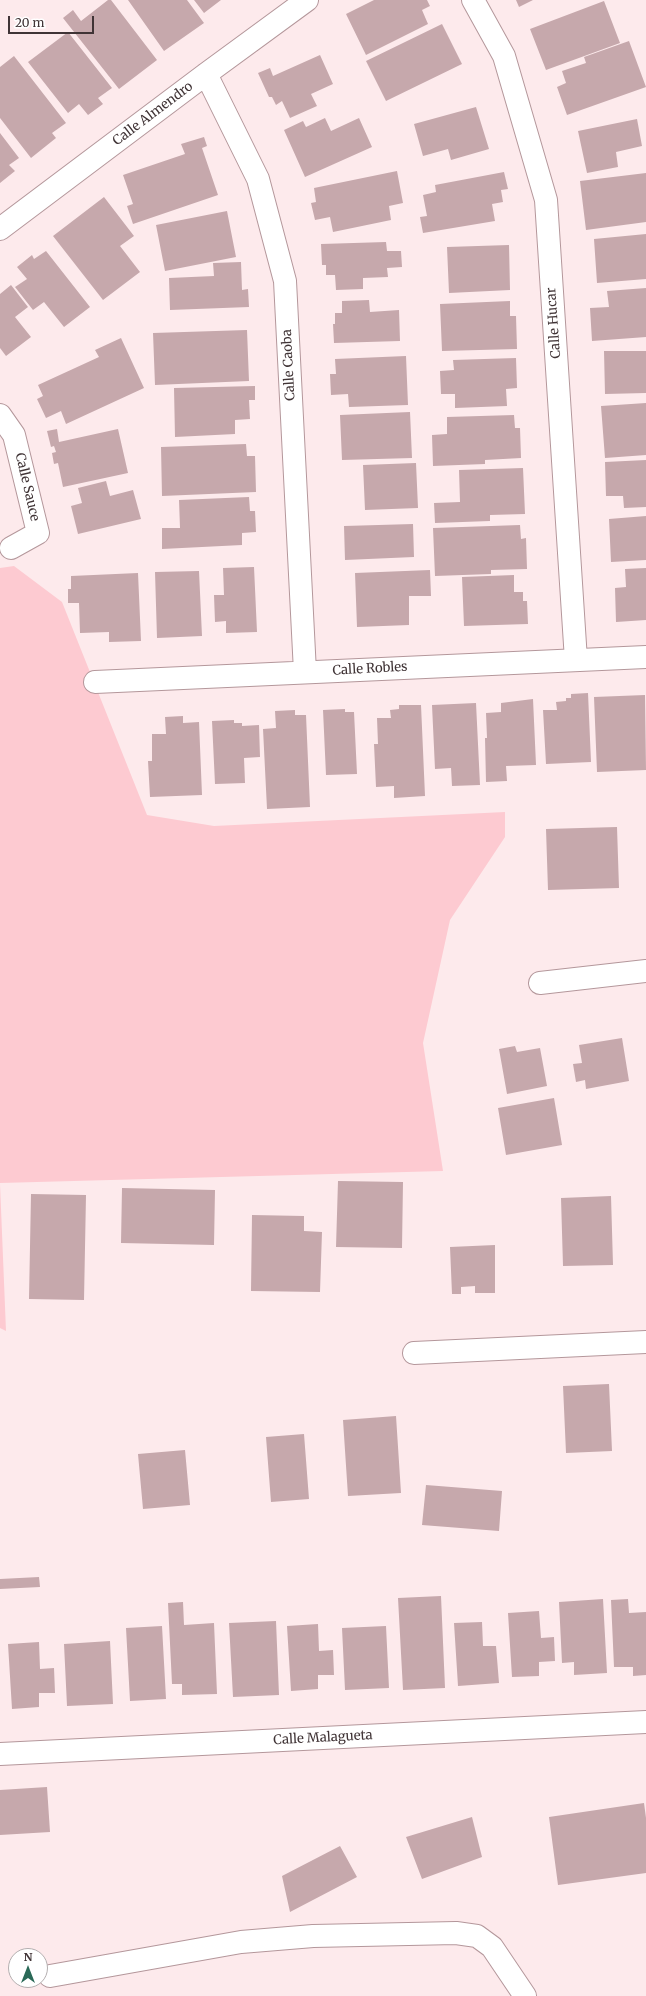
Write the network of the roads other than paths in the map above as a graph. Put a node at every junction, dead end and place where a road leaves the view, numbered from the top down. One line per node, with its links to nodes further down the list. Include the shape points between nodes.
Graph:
1 (307, 0): 3 (street, Calle Almendro)
2 (473, 0): 8 (street, Calle Hucar, via 504,56 546,200)
3 (206, 74): 4 (street, Calle Almendro); 9 (street, Calle Caoba, via 258,178 285,281)
4 (0, 229)
5 (0, 415): 6 (street, Calle Sauce, via 14,435 38,533)
6 (11, 548)
7 (646, 657): 8 (street, Calle Robles)
8 (576, 660): 9 (street, Calle Robles)
9 (305, 672): 10 (street, Calle Robles)
10 (94, 682)
11 (646, 971): 12 (street)
12 (540, 983)
13 (646, 1342): 14 (street)
14 (414, 1353)
15 (646, 1722): 16 (street, Calle Malagueta)
16 (0, 1754)
17 (50, 1976): 18 (street, via 241,1942 313,1936 456,1933 477,1936 492,1947)
18 (525, 1996)

